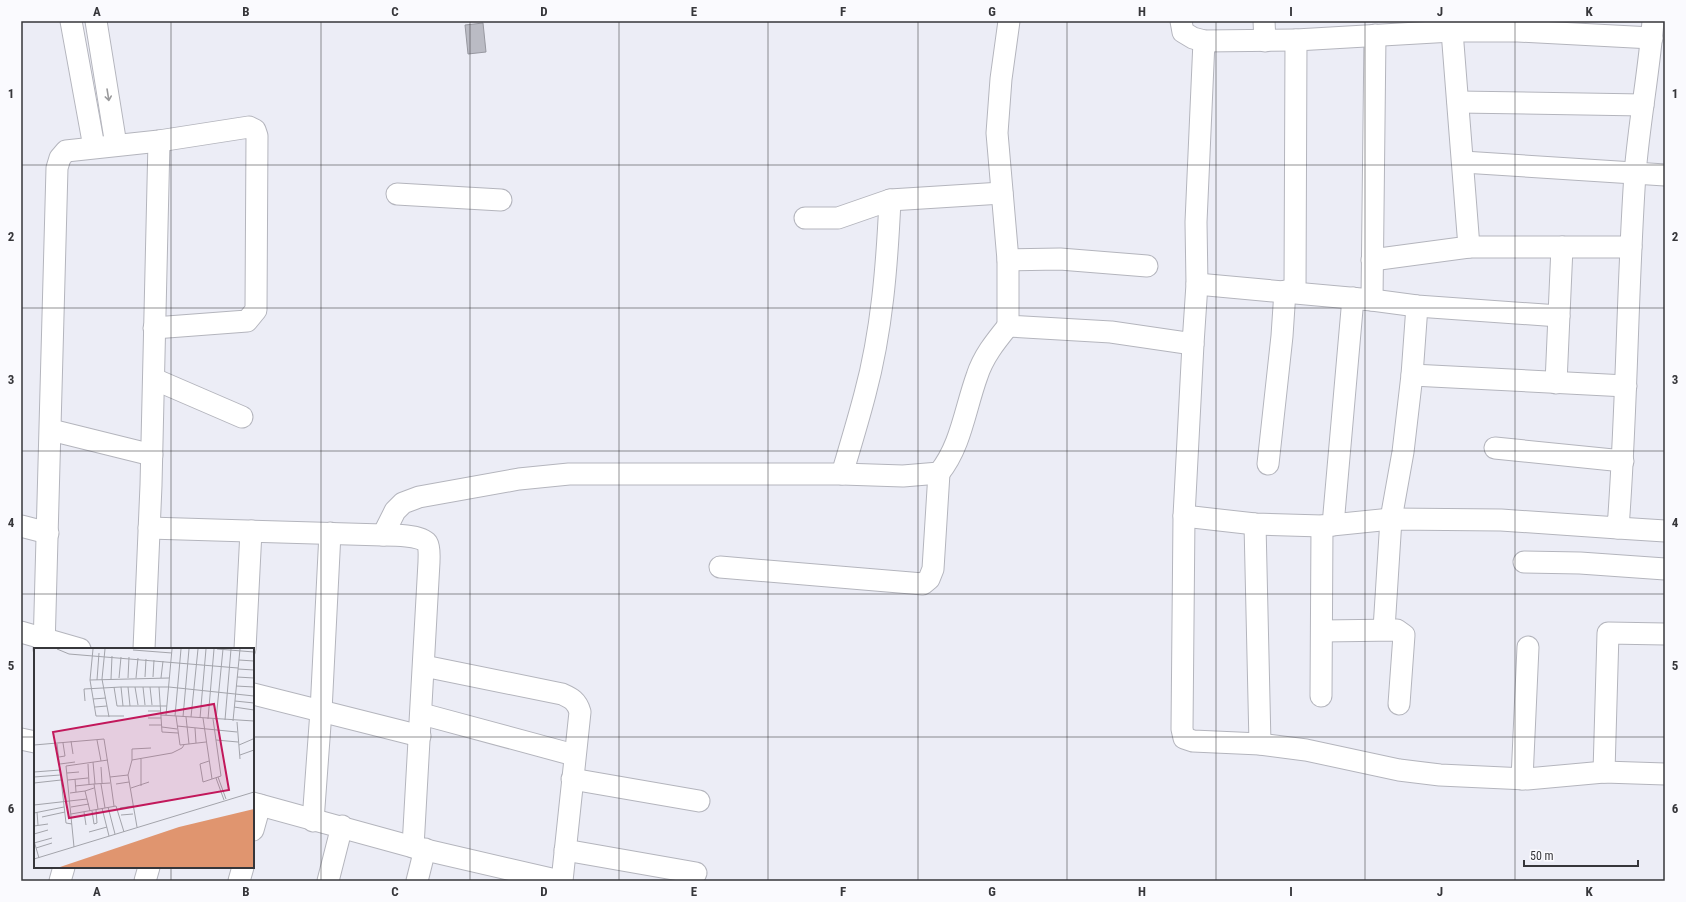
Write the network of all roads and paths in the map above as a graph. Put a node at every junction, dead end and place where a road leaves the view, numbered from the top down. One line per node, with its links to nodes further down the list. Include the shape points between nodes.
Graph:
1 (71, 21): 19 (street)
2 (96, 21): 18 (street, one-way to 18)
3 (1009, 21): 23 (street, via 997,133)
4 (1181, 21): 13 (street, via 1183,32)
5 (1264, 21): 14 (street)
6 (1518, 26): 8 (street); 10 (street)
7 (1396, 28): 8 (street); 11 (street)
8 (1444, 28): 15 (street)
9 (1329, 29): 11 (street); 12 (street)
10 (1652, 30): 16 (street)
11 (1375, 35): 32 (street)
12 (1296, 40): 14 (street); 35 (street)
13 (1204, 41): 14 (street); 34 (street, via 1196,222)
14 (1265, 41)
15 (1458, 102): 16 (street); 20 (street)
16 (1643, 105): 21 (street)
17 (159, 141): 18 (street); 40 (street); 40 (street, via 244,128 255,130 257,305 247,321)
18 (116, 145): 19 (street)
19 (94, 147): 47 (street, via 66,151 60,158 57,168)
20 (1463, 162): 21 (street); 29 (street)
21 (1636, 172): 22 (street); 30 (street)
22 (1665, 175)
23 (1002, 193): 26 (street); 31 (street)
24 (397, 194): 25 (street)
25 (500, 200)
26 (890, 200): 27 (street, via 838,218); 52 (street, via 887,264 879,323 866,393)
27 (805, 218)
28 (1562, 246): 29 (street); 30 (street); 38 (street)
29 (1469, 247): 32 (street)
30 (1631, 247): 45 (street)
31 (1008, 260): 33 (street, via 1060,259); 39 (street)
32 (1372, 260): 36 (street)
33 (1147, 266)
34 (1197, 284): 35 (street); 41 (street)
35 (1290, 292): 36 (street); 51 (street, via 1282,336)
36 (1362, 299): 37 (street); 57 (street)
37 (1417, 306): 38 (street); 42 (street)
38 (1559, 316): 44 (street)
39 (1008, 326): 41 (street, via 1111,332); 53 (street, via 989,350 977,375 956,446)
40 (154, 328): 43 (street)
41 (1193, 344): 54 (street)
42 (1412, 375): 44 (street); 55 (street, via 1403,452)
43 (154, 378): 46 (street); 49 (street)
44 (1556, 383): 45 (street)
45 (1626, 386): 50 (street)
46 (242, 417)
47 (51, 430): 49 (street); 63 (street)
48 (1495, 448): 50 (street)
49 (152, 455): 59 (street)
50 (1623, 460): 60 (street)
51 (1268, 464)
52 (842, 474): 53 (street); 65 (street, via 570,474 519,478 419,497 403,503 395,511)
53 (939, 474): 67 (street, via 933,569 929,579 923,584)
54 (1184, 516): 56 (street); 87 (street, via 1184,738 1193,741)
55 (1391, 519): 57 (street); 60 (street, via 1501,520); 69 (street)
56 (1255, 524): 57 (street); 87 (street)
57 (1328, 525): 70 (street)
58 (21, 526): 63 (street)
59 (149, 528): 62 (street); 76 (street)
60 (1618, 528): 61 (street)
61 (1665, 530)
62 (252, 531): 64 (street); 77 (street)
63 (48, 533): 73 (street)
64 (330, 533): 65 (street); 82 (street)
65 (383, 535): 78 (street, via 420,538 426,542 429,549)
66 (1524, 562): 68 (street)
67 (720, 567)
68 (1665, 569)
69 (1384, 629): 70 (street); 81 (street, via 1397,630 1404,635)
70 (1322, 631): 80 (street)
71 (21, 632): 73 (street)
72 (1665, 634): 89 (street, via 1608,633)
73 (44, 644): 75 (street)
74 (1528, 647): 91 (street)
75 (73, 648)
76 (144, 648)
77 (245, 648)
78 (424, 666): 83 (street); 88 (street, via 545,690 572,699 578,704 580,712)
79 (254, 694): 82 (street)
80 (1321, 696)
81 (1399, 704)
82 (321, 711): 84 (street); 96 (street)
83 (422, 714): 84 (street); 88 (street)
84 (420, 736): 98 (street)
85 (21, 739): 86 (street)
86 (34, 742)
87 (1260, 744): 91 (street, via 1306,750 1412,772)
88 (574, 755): 92 (street)
89 (1604, 772): 90 (street); 91 (street)
90 (1665, 774)
91 (1522, 778)
92 (572, 779): 93 (street); 99 (street)
93 (700, 801)
94 (256, 804): 95 (street); 96 (street)
95 (254, 821)
96 (312, 821): 97 (street)
97 (342, 826): 98 (street); 108 (street)
98 (419, 848): 104 (street); 109 (street)
99 (565, 850): 103 (street); 110 (street)
100 (64, 868): 105 (street)
101 (149, 868): 106 (street)
102 (243, 868): 107 (street)
103 (696, 873)
104 (509, 875): 110 (street)
105 (60, 881)
106 (145, 881)
107 (239, 881)
108 (328, 881)
109 (417, 881)
110 (561, 881)

